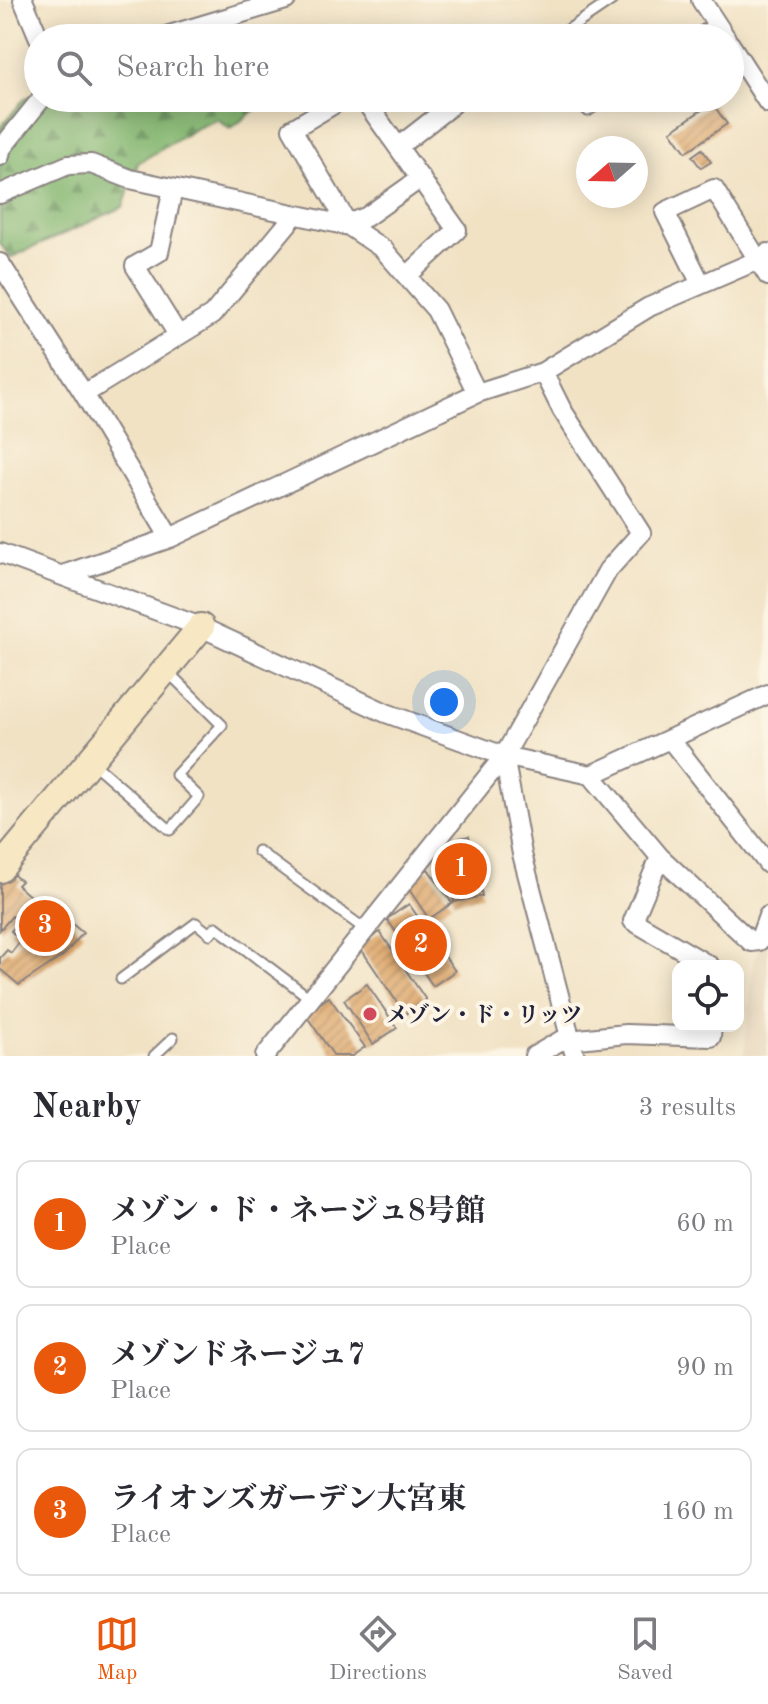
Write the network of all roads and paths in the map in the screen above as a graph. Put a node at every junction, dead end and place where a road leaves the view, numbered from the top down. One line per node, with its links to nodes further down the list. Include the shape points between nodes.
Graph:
1 (23, 0): 6 (street)
2 (612, 0): 8 (lane)
3 (701, 0): 5 (street)
4 (278, 1): 7 (street)
5 (716, 22): 9 (lane)
6 (33, 24)
7 (204, 24)
8 (577, 24)
9 (713, 24)
10 (744, 66): 11 (street)
11 (768, 103)
12 (31, 112): 17 (street)
13 (321, 112): 22 (street, via 292,129)
14 (373, 112): 16 (street)
15 (443, 112): 16 (street)
16 (398, 147): 18 (street)
17 (0, 156)
18 (421, 178): 22 (street); 25 (street, via 457,230)
19 (173, 189): 20 (street, via 91,164 68,165); 21 (street); 27 (street, via 159,252 135,266)
20 (0, 194)
21 (294, 216): 22 (street); 27 (street, via 212,315)
22 (349, 226): 25 (street, via 383,249)
23 (0, 263): 30 (street)
24 (765, 263): 26 (street); 26 (street, via 714,189 665,212)
25 (407, 276): 29 (street, via 436,310)
26 (701, 284): 28 (street, via 649,307)
27 (178, 335): 30 (street)
28 (543, 372): 29 (street); 38 (street, via 641,533 608,570)
29 (477, 393): 31 (street)
30 (84, 394): 31 (street)
31 (170, 538): 33 (street)
32 (0, 553): 33 (street)
33 (63, 575): 34 (street)
34 (201, 627): 35 (street); 38 (street, via 386,713)
35 (166, 670): 39 (street); 39 (lane, via 222,725 176,775 199,797 170,830)
36 (768, 694): 37 (street)
37 (670, 739): 40 (street); 43 (street)
38 (504, 756): 40 (street); 46 (street); 52 (street, via 522,854)
39 (90, 760): 44 (street)
40 (591, 775): 42 (street)
41 (258, 851): 46 (lane)
42 (660, 857): 45 (street, via 751,942 759,941); 47 (street, via 633,921)
43 (768, 864)
44 (0, 869)
45 (768, 916)
46 (366, 930): 49 (street)
47 (700, 960)
48 (121, 979): 49 (lane, via 196,923 210,934 216,927)
49 (311, 999): 54 (street)
50 (711, 1032): 52 (street, via 711,1037 626,1034)
51 (173, 1038): 53 (lane)
52 (574, 1048): 55 (street, via 560,1041)
53 (154, 1056)
54 (265, 1056)
55 (534, 1056)

